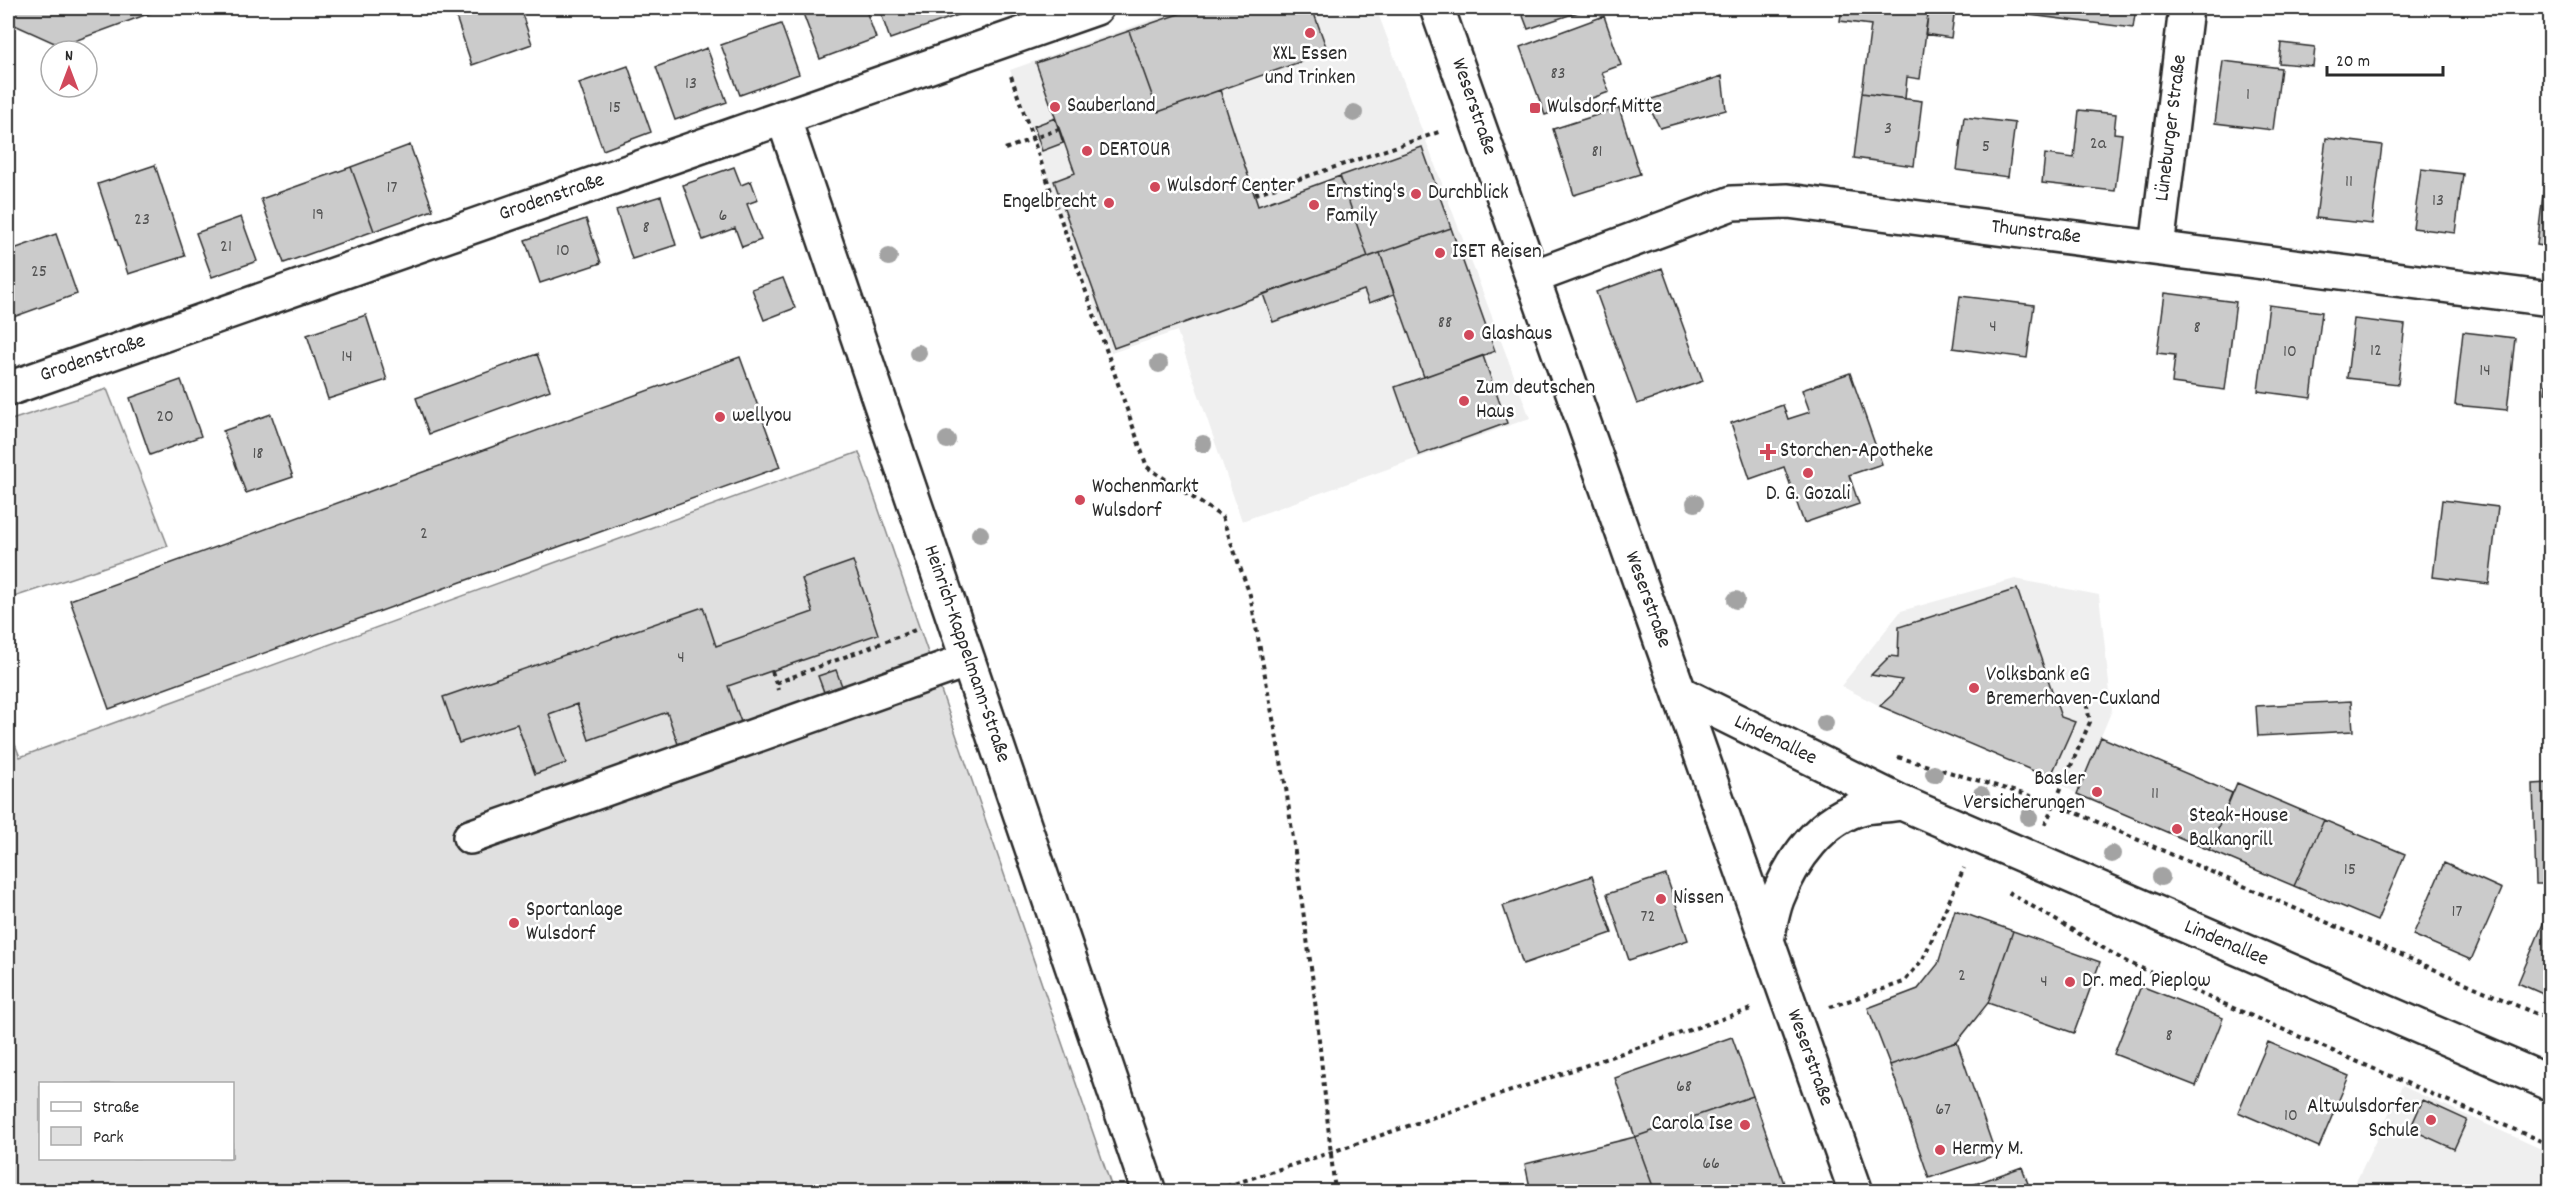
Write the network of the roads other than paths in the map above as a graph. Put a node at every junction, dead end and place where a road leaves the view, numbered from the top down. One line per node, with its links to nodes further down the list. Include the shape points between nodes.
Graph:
1 (1096, 8): 4 (street, Grodenstraße)
2 (1437, 8): 6 (street, Weserstraße)
3 (2186, 8): 5 (street, Lüneburger Straße)
4 (783, 117): 8 (street, Grodenstraße); 9 (street, Heinrich-Kappelmann-Straße)
5 (2157, 248): 6 (street, Thunstraße, via 1788,201 1732,202); 7 (street, Thunstraße)
6 (1533, 277): 10 (street, Weserstraße)
7 (2550, 299)
8 (8, 389)
9 (968, 660): 12 (street); 15 (street, Heinrich-Kappelmann-Straße)
10 (1680, 693): 11 (street, Lindenallee); 13 (street, Weserstraße)
11 (1902, 803): 13 (street, via 1864,808 1830,823 1817,836 1794,865 1777,899); 14 (street, Lindenallee)
12 (471, 837)
13 (1767, 940): 16 (street, Weserstraße)
14 (2550, 1083)
15 (1149, 1191)
16 (1856, 1191)

